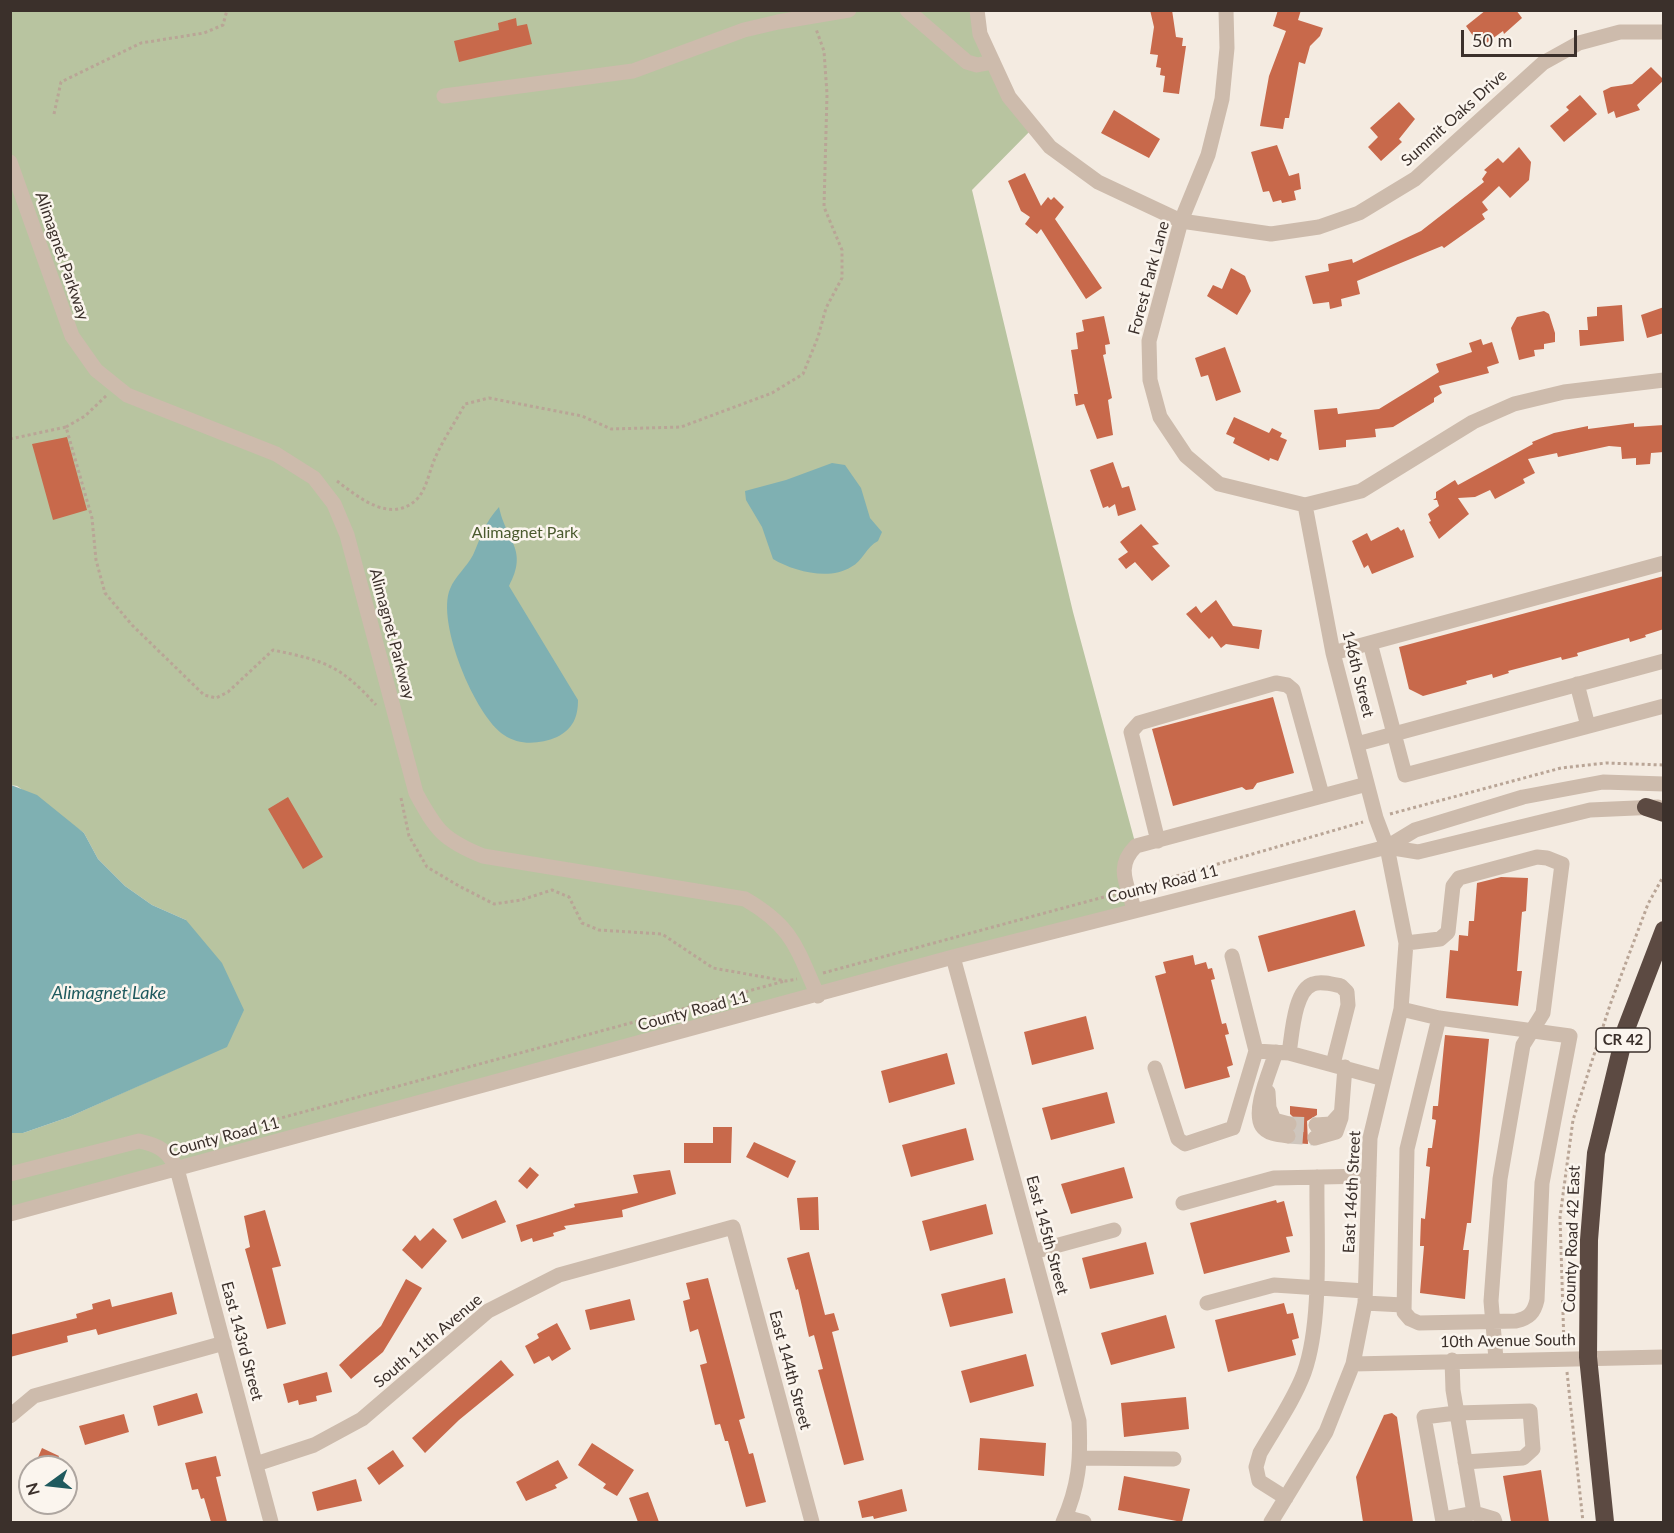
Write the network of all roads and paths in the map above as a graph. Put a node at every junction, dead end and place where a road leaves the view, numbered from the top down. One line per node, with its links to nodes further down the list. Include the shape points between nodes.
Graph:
1 (227, 10): 10 (path, via 223,25 204,33 141,43 61,82)
2 (849, 10): 6 (street)
3 (907, 10): 8 (street, via 967,62)
4 (977, 10): 8 (street, Summit Oaks Drive, via 981,34)
5 (1226, 10): 12 (street, Forest Park Lane, via 1222,99 1208,155)
6 (813, 16): 9 (street, via 744,30 633,71); 17 (path, via 824,51 826,83 824,207 842,250 842,278 826,308 803,374 772,393 681,426 610,429 582,416 489,398 465,404 419,497 408,505 396,510 379,507 363,501)
7 (1664, 32): 12 (street, Summit Oaks Drive, via 1620,32 1578,43 1543,63 1415,179 1359,213 1319,227 1271,234)
8 (993, 62): 12 (street, Summit Oaks Drive, via 1009,97 1050,147 1098,182)
9 (444, 96)
10 (54, 114)
11 (10, 162): 14 (street, Alimagnet Parkway, via 72,336 96,370)
12 (1182, 221): 18 (street, Forest Park Lane, via 1149,341 1150,380 1160,417 1186,456 1219,484)
13 (1664, 381): 18 (street, via 1564,392 1514,404 1473,422 1361,491)
14 (115, 386): 15 (path, via 85,416); 44 (street, Alimagnet Parkway, via 127,396 276,454 314,478 334,504 347,535 416,793 433,825 456,845 483,856 745,899 772,915 791,936)
15 (66, 427): 16 (path); 25 (path, via 92,518 96,560 105,593 204,695 216,698 228,692 273,650 335,666)
16 (10, 439)
17 (337, 481)
18 (1305, 506): 21 (street, 146th Street)
19 (1664, 563): 20 (street)
20 (1370, 643): 21 (street); 27 (street)
21 (1333, 653): 28 (street, 146th Street)
22 (1664, 661): 23 (street)
23 (1577, 684): 26 (street); 27 (street)
24 (1664, 706): 26 (street)
25 (379, 709)
26 (1588, 726): 27 (street, via 1405,775)
27 (1394, 734): 28 (street)
28 (1357, 744): 30 (street, 146th Street)
29 (1664, 765): 35 (path, via 1606,763 1561,768)
30 (1367, 784): 33 (street); 35 (street, 146th Street)
31 (1664, 784): 37 (street, County Road 11, via 1603,782 1523,797 1415,830)
32 (400, 794): 45 (path, via 409,836 427,867 494,904 552,890 569,897 582,923 599,930 662,934 713,968)
33 (1322, 795): 36 (street); 36 (street, via 1293,690 1276,683 1139,723 1131,732)
34 (1658, 809): 37 (street, County Road 11, via 1590,810 1418,852)
35 (1376, 818): 37 (street, 146th Street); 38 (path)
36 (1158, 840): 38 (street, via 1136,846 1125,857 1123,866)
37 (1387, 848): 39 (street, County Road 11); 41 (street, East 146th Street)
38 (1129, 890): 39 (street); 44 (path)
39 (1134, 909): 43 (street, County Road 11)
40 (1664, 930): 73 (highway, County Road 42 East / CR 42, via 1626,1029 1596,1153 1589,1240)
41 (1406, 944): 47 (street, East 146th Street); 49 (street, via 1440,939 1448,932 1453,886 1460,878 1537,857 1562,864 1543,1013)
42 (1232, 956): 50 (street)
43 (953, 957): 46 (street, County Road 11); 66 (street, East 145th Street)
44 (809, 976): 45 (path); 46 (street, Alimagnet Parkway)
45 (786, 981): 57 (path)
46 (818, 996): 58 (street, County Road 11)
47 (1401, 1009): 48 (street); 54 (street, East 146th Street)
48 (1438, 1018): 49 (street); 70 (street, via 1407,1149)
49 (1532, 1031): 71 (street, via 1523,1045 1500,1179); 71 (street, via 1570,1036 1542,1183 1537,1300 1534,1311 1525,1319)
50 (1256, 1051): 51 (street); 53 (street, via 1233,1128 1185,1144 1178,1139)
51 (1283, 1053): 52 (street); 52 (street, via 1306,988 1313,984 1341,986 1347,992 1348,1005); 55 (street, via 1260,1102 1262,1126 1272,1133)
52 (1339, 1065): 54 (street); 56 (street, via 1341,1112 1336,1132)
53 (1155, 1068)
54 (1384, 1079): 60 (street, East 146th Street, via 1370,1138)
55 (1289, 1130)
56 (1315, 1132)
57 (165, 1150): 58 (street, East 143rd Street); 59 (street, via 139,1141)
58 (177, 1169): 63 (street, County Road 11); 72 (street, East 143rd Street)
59 (10, 1174)
60 (1369, 1176): 61 (street); 68 (street, East 146th Street)
61 (1317, 1177): 62 (street, via 1274,1178); 67 (street)
62 (1183, 1203)
63 (10, 1214)
64 (733, 1227): 83 (street, South 11th Avenue, via 559,1275 488,1311 362,1419 314,1445); 89 (street, East 144th Street)
65 (1114, 1230): 66 (street)
66 (1033, 1252): 80 (street, East 145th Street, via 1079,1421)
67 (1316, 1287): 68 (street); 69 (street, via 1274,1285); 84 (street, via 1304,1373 1256,1467 1259,1481)
68 (1365, 1297): 70 (street); 77 (street, East 146th Street)
69 (1207, 1303)
70 (1403, 1305): 71 (street, via 1410,1319 1419,1323)
71 (1492, 1322): 75 (street)
72 (224, 1342): 79 (street, via 34,1396); 83 (street, East 143rd Street)
73 (1588, 1357): 74 (street, 10th Avenue South); 75 (street, 10th Avenue South); 93 (highway, County Road 42 East / CR 42)
74 (1664, 1357)
75 (1496, 1359): 76 (street, 10th Avenue South)
76 (1452, 1360): 77 (street, 10th Avenue South); 78 (street)
77 (1353, 1364): 84 (street, East 146th Street, via 1326,1432)
78 (1456, 1413): 82 (street); 82 (street, via 1530,1411 1533,1449 1523,1458); 87 (street, via 1424,1417)
79 (10, 1416)
80 (1081, 1458): 81 (street); 86 (street, East 145th Street, via 1075,1494)
81 (1174, 1459)
82 (1466, 1462): 85 (street)
83 (256, 1464): 88 (street, East 143rd Street)
84 (1286, 1498): 91 (street, East 146th Street)
85 (1474, 1513): 87 (street); 92 (street)
86 (1064, 1520): 90 (street)
87 (1443, 1521)
88 (271, 1522)
89 (812, 1522)
90 (1084, 1522)
91 (1271, 1522)
92 (1495, 1522)
93 (1605, 1522)

